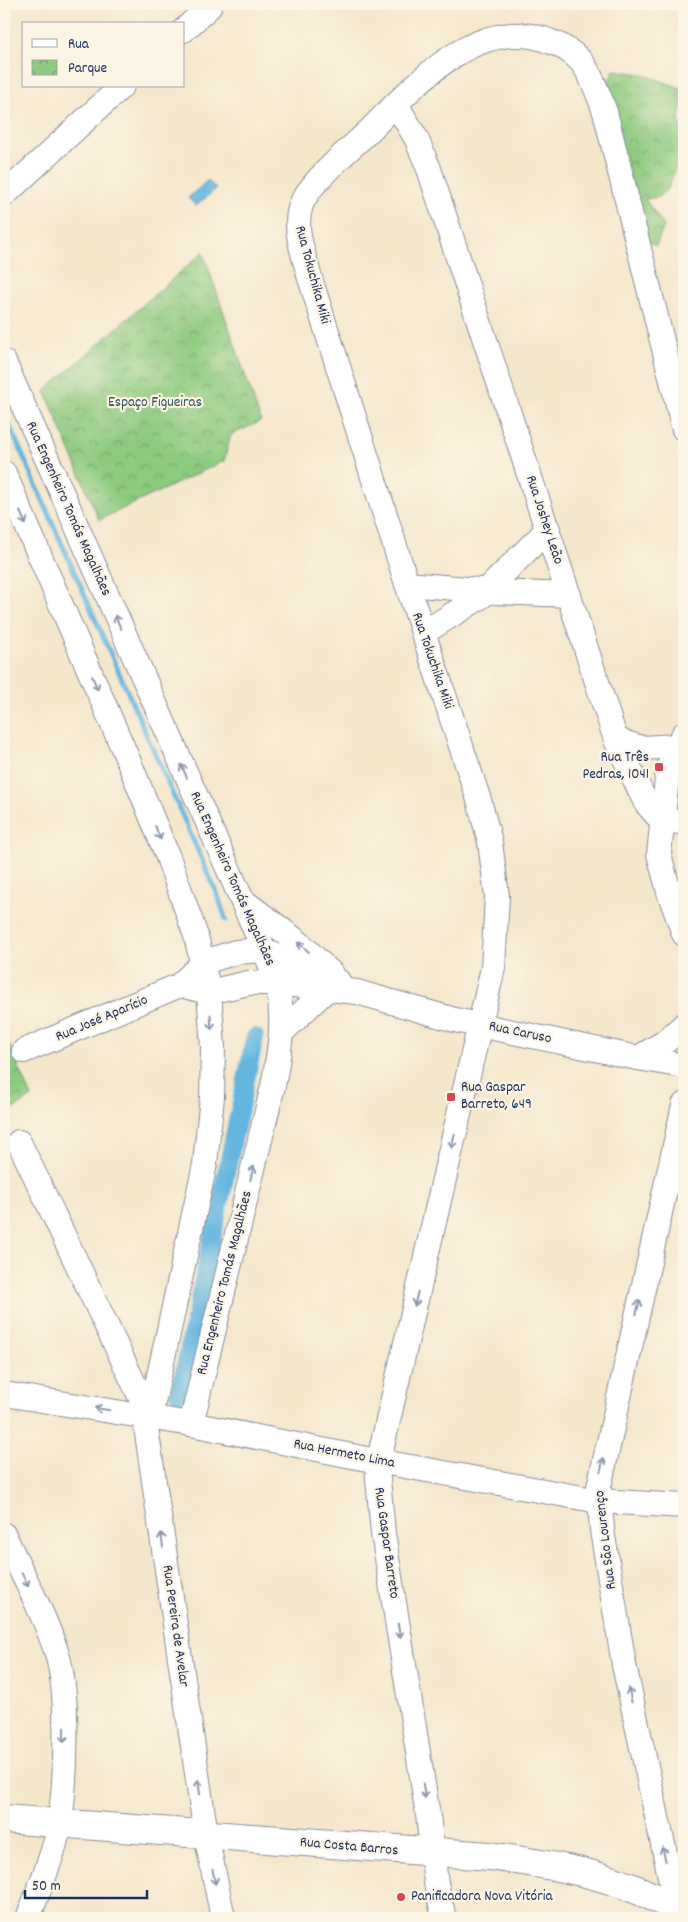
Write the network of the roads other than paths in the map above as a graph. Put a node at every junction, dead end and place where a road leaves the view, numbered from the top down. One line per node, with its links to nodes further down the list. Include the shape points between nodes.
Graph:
1 (209, 6): 2 (street)
2 (185, 29)
3 (120, 88): 5 (street)
4 (396, 104): 7 (street, Rua Tokuchika Miki, via 447,60 476,43 512,34 541,38 567,48 583,64 605,112); 9 (street, Rua Joshey Leão, via 429,169); 10 (street, Rua Tokuchika Miki, via 313,186 302,202 297,220 310,275)
5 (4, 195)
6 (4, 362): 18 (street, Rua Engenheiro Tomás Magalhães, one-way to 6)
7 (684, 430)
8 (4, 474): 21 (street, one-way to 21, via 132,769)
9 (548, 529): 11 (street); 12 (street, Rua Joshey Leão)
10 (407, 584): 11 (street); 13 (street, Rua Tokuchika Miki)
11 (487, 590): 12 (street); 13 (street)
12 (569, 595): 14 (street, Rua Joshey Leão)
13 (423, 634): 26 (street, Rua Tokuchika Miki, via 479,800 495,870 497,926 493,968)
14 (616, 740): 15 (street, via 641,748); 16 (street, Rua Joshey Leão, via 646,803)
15 (681, 740): 16 (street, via 665,788)
16 (673, 822): 17 (street, via 659,854)
17 (677, 893): 19 (street)
18 (241, 900): 20 (street, Rua Engenheiro Tomás Magalhães); 24 (street, one-way to 18, via 308,951)
19 (684, 934)
20 (259, 950): 21 (street); 22 (street, Rua Engenheiro Tomás Magalhães); 24 (street, Rua Caruso)
21 (208, 961): 23 (street, Rua José Aparício); 25 (street)
22 (269, 983): 24 (street, Rua Caruso); 25 (street, Rua Caruso); 28 (street, Rua Engenheiro Tomás Magalhães, via 282,1008)
23 (180, 985): 25 (street); 29 (street, Rua José Aparício)
24 (341, 987): 26 (street, Rua Caruso); 28 (street)
25 (215, 991): 35 (street, one-way to 35, via 212,1097 205,1164)
26 (481, 1025): 30 (street, Rua Caruso); 37 (street, Rua Gaspar Barreto, one-way to 37)
27 (684, 1026): 30 (street)
28 (282, 1032): 36 (street, Rua Engenheiro Tomás Magalhães, one-way to 28, via 273,1086)
29 (24, 1051)
30 (638, 1058): 31 (street, Rua Caruso)
31 (684, 1066)
32 (684, 1105): 38 (street, Rua São Lourenço, one-way to 32, via 601,1472)
33 (18, 1142): 35 (street)
34 (4, 1394): 35 (street, Rua Hermeto Lima, one-way to 34)
35 (150, 1417): 36 (street, Rua Hermeto Lima); 43 (street, Rua Pereira de Avelar, one-way to 35, via 146,1427)
36 (191, 1424): 37 (street, Rua Hermeto Lima)
37 (377, 1461): 38 (street, Rua Hermeto Lima); 44 (street, Rua Gaspar Barreto, one-way to 44, via 378,1499)
38 (599, 1501): 39 (street, Rua Hermeto Lima); 45 (street, Rua São Lourenço, one-way to 38, via 624,1664)
39 (684, 1506)
40 (4, 1536): 42 (street, one-way to 42, via 52,1640 60,1668 64,1727 63,1797)
41 (4, 1819): 42 (main road, Rua Costa Barros)
42 (59, 1824): 43 (main road, Rua Costa Barros); 46 (street)
43 (206, 1835): 44 (main road, Rua Costa Barros); 47 (street, Rua Pereira de Avelar, one-way to 47)
44 (433, 1853): 45 (main road, Rua Costa Barros, via 490,1856 570,1867 611,1878); 48 (street, Rua Gaspar Barreto)
45 (680, 1914)
46 (28, 1918)
47 (223, 1918)
48 (444, 1918)

